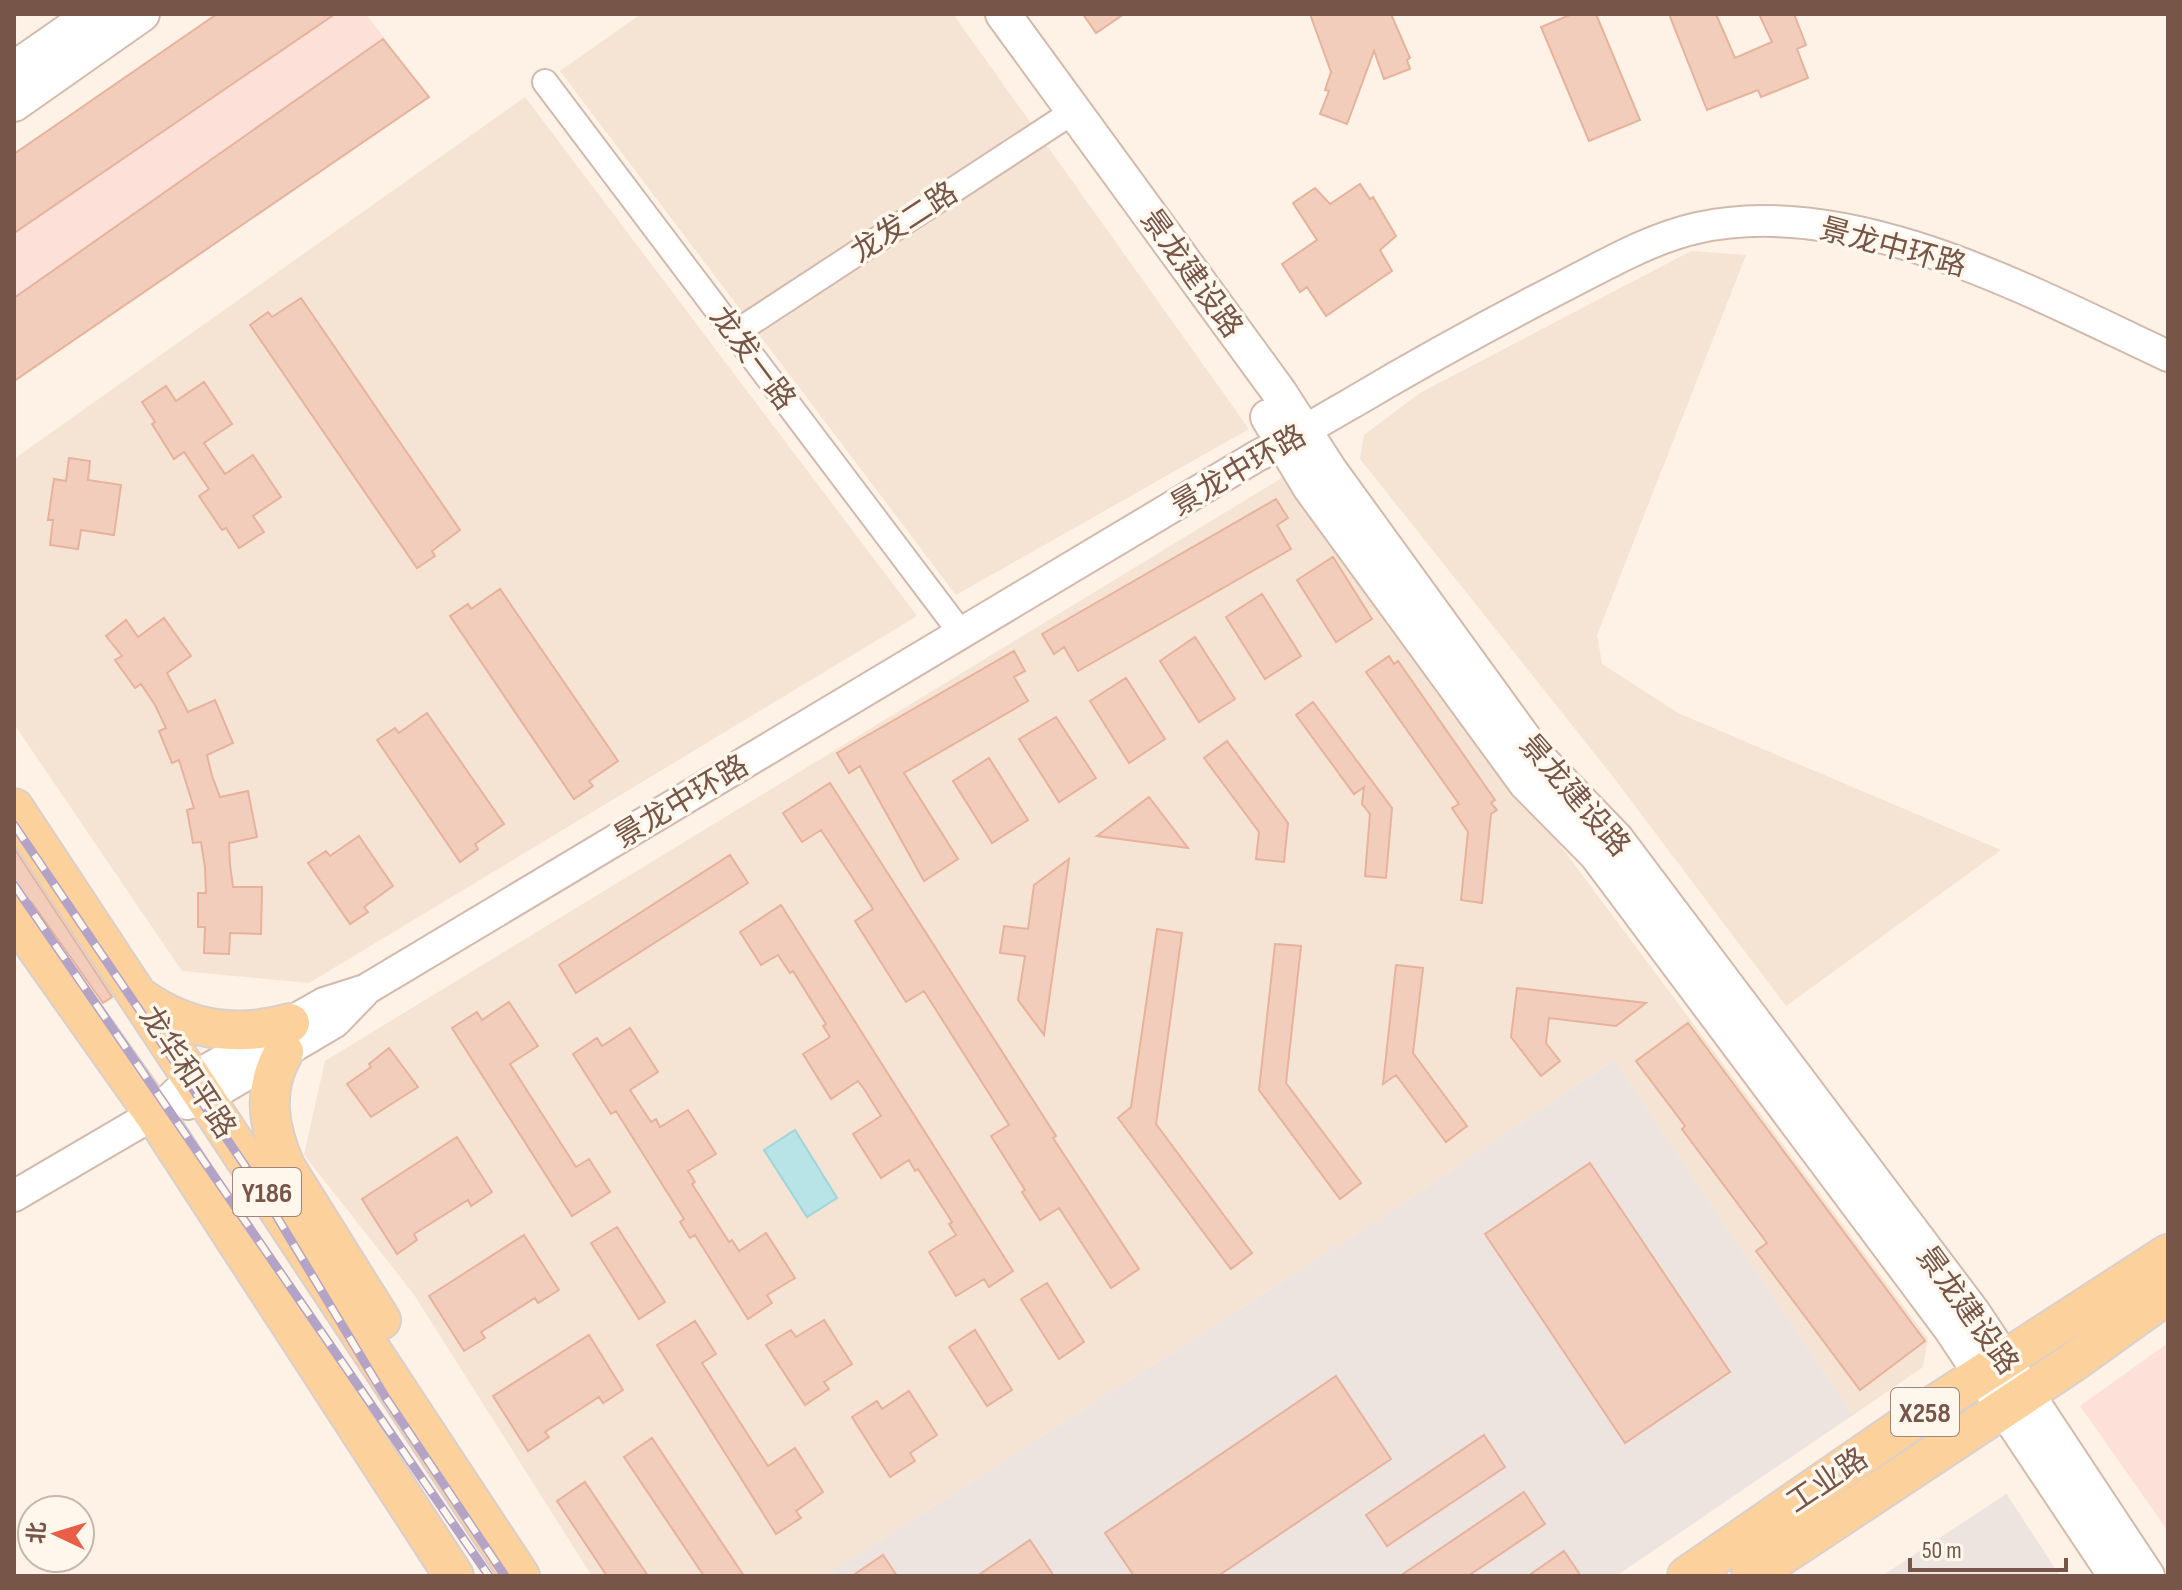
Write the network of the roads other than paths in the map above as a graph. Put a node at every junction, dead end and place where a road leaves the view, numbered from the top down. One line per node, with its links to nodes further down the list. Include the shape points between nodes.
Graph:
1 (93, 14): 5 (main road)
2 (142, 14): 7 (main road)
3 (978, 14): 8 (main road, 景龙建设路)
4 (1003, 14): 8 (main road, 景龙建设路)
5 (14, 69)
6 (545, 82): 9 (street, 龙发一路)
7 (14, 104)
8 (1065, 116): 9 (street, 龙发二路); 11 (main road, 景龙建设路, via 1279,392)
9 (735, 333): 12 (street, 龙发一路)
10 (2168, 356): 11 (street, 景龙中环路, via 2009,281 1923,250 1805,224 1736,223 1697,228 1629,252)
11 (1294, 438): 12 (street, 景龙中环路); 22 (main road, 景龙建设路, via 1330,471 1538,758 1616,839 1973,1313)
12 (961, 633): 16 (street, 景龙中环路, via 365,990 335,1022)
13 (14, 808): 15 (main road, 龙华和平路 / Y186)
14 (14, 916): 18 (main road, 龙华和平路 / Y186)
15 (138, 996): 16 (main road, via 181,1020); 17 (main road, 龙华和平路 / Y186)
16 (287, 1037): 17 (street, 景龙中环路); 25 (main road, via 269,1103 274,1142 483,1484)
17 (199, 1089): 18 (street, 景龙中环路); 25 (main road, 龙华和平路 / Y186)
18 (154, 1114): 19 (street, 景龙中环路); 24 (main road, 龙华和平路 / Y186)
19 (14, 1196)
20 (2168, 1254): 22 (main road, 工业路 / X258)
21 (2168, 1294): 23 (main road, 工业路 / X258)
22 (1994, 1368): 23 (main road, 景龙建设路); 26 (main road, 工业路 / X258)
23 (2015, 1400): 27 (main road, 工业路 / X258); 28 (main road, 景龙建设路); 29 (main road, 景龙建设路)
24 (454, 1576)
25 (523, 1576)
26 (1687, 1576)
27 (1751, 1576)
28 (2116, 1576)
29 (2147, 1576)

